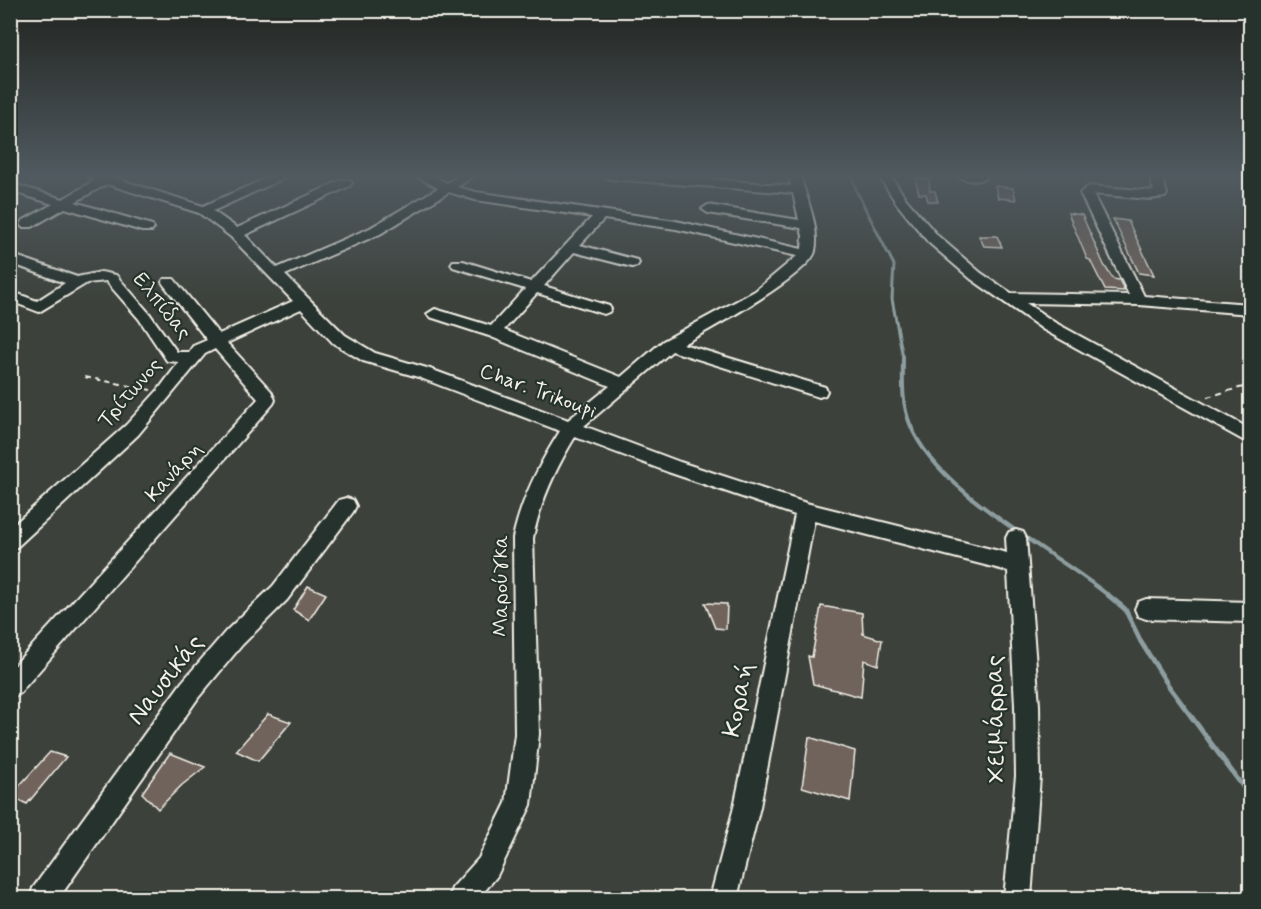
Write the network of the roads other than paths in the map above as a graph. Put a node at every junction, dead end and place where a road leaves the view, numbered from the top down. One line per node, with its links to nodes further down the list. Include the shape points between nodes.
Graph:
1 (40, 217): 12 (street)
2 (114, 217): 14 (street)
3 (214, 217): 15 (street, Char. Trikoupi)
4 (272, 217): 15 (street)
5 (398, 217): 21 (street)
6 (598, 217): 16 (street)
7 (629, 217): 17 (street)
8 (761, 217): 13 (street)
9 (806, 217): 13 (street)
10 (915, 217): 26 (street, via 975,276)
11 (1098, 217): 27 (street)
12 (27, 225)
13 (808, 225): 17 (street)
14 (147, 228)
15 (236, 234): 21 (street, Char. Trikoupi)
16 (572, 247): 19 (street); 24 (street)
17 (808, 254): 34 (street, Μαρούγκα, via 760,294)
18 (10, 258): 22 (street)
19 (632, 263)
20 (458, 264): 24 (street)
21 (275, 274): 28 (street, Char. Trikoupi)
22 (77, 282): 25 (street, Ελπίδας, via 39,307); 35 (street, Ελπίδας, via 96,276 111,278 173,357)
23 (169, 282): 33 (street, Κανάρη)
24 (535, 287): 29 (street); 32 (street)
25 (10, 296)
26 (1007, 298): 27 (street); 39 (street, via 1048,326)
27 (1139, 300): 30 (street)
28 (302, 303): 33 (street, Τρίτωνος); 38 (street, Char. Trikoupi, via 352,349)
29 (604, 309)
30 (1251, 309)
31 (435, 314): 32 (street)
32 (494, 332): 36 (street)
33 (217, 342): 35 (street, Τρίτωνος); 47 (street, Κανάρη, via 267,400)
34 (669, 345): 36 (street, Μαρούγκα); 37 (street)
35 (191, 357): 43 (street, Τρίτωνος, via 132,430)
36 (622, 384): 38 (street, Μαρούγκα)
37 (819, 391)
38 (571, 428): 41 (street, Char. Trikoupi); 49 (street, Μαρούγκα, via 525,524 527,734 518,805 488,867)
39 (1251, 438)
40 (346, 506): 48 (street, Ναυσικάς, via 280,593 234,638 190,690)
41 (806, 511): 44 (street, Char. Trikoupi); 50 (street, Κοραή, via 747,807)
42 (1016, 538): 44 (street, Χειμάρρας)
43 (10, 541)
44 (1017, 564): 51 (street, Χειμάρρας, via 1028,705 1028,776)
45 (1146, 609): 46 (street)
46 (1251, 612)
47 (14, 677)
48 (43, 898)
49 (462, 898)
50 (723, 898)
51 (1018, 898)

